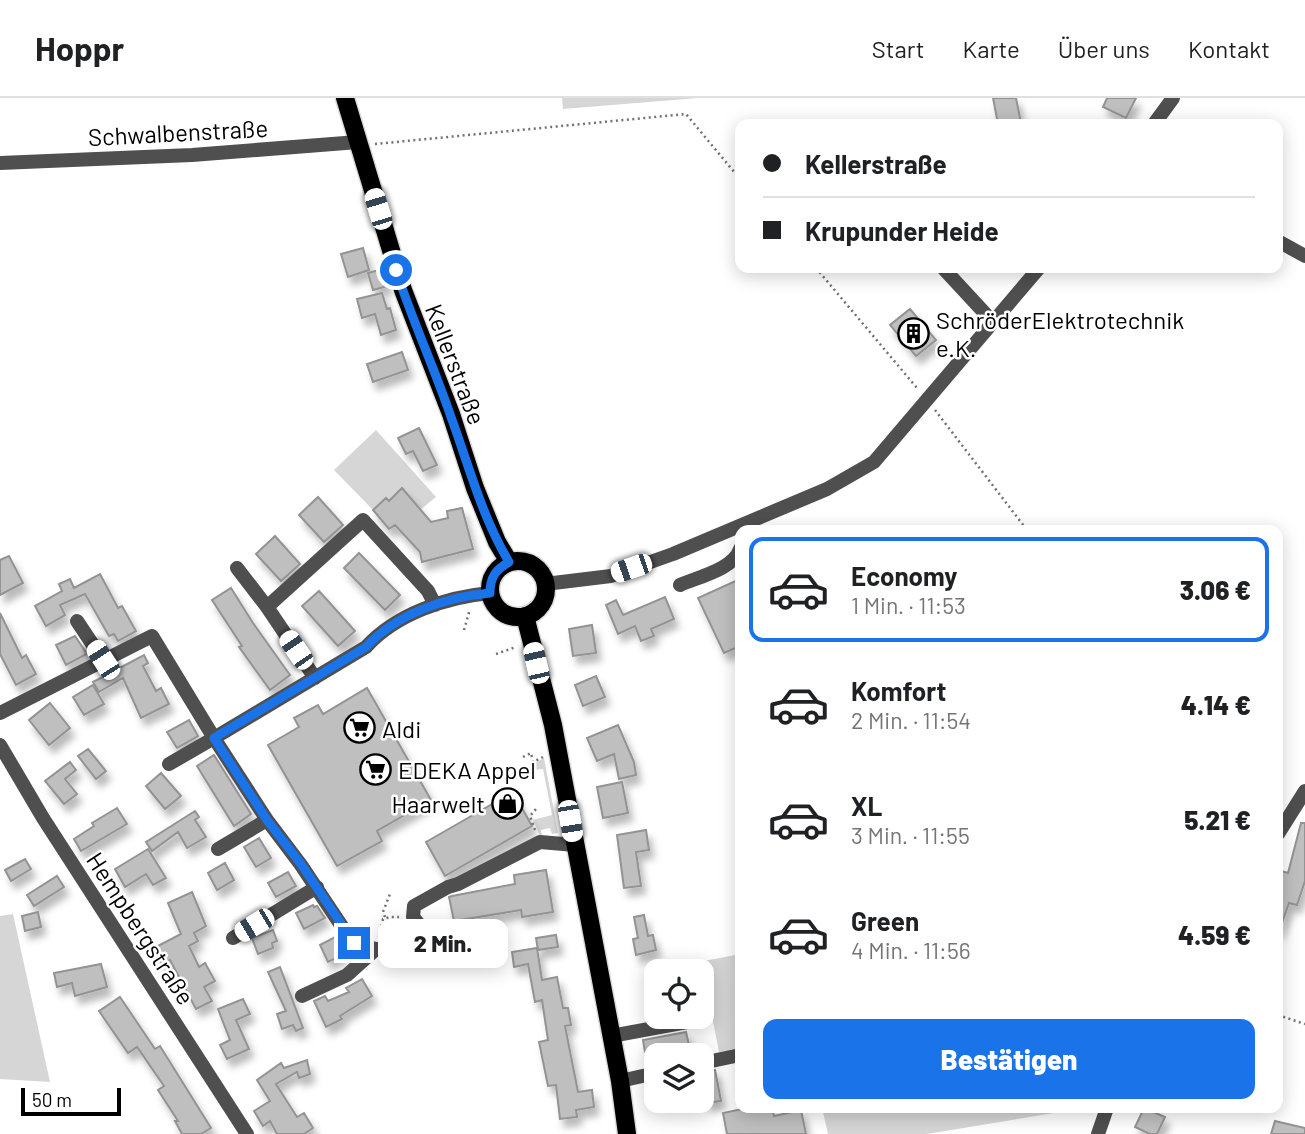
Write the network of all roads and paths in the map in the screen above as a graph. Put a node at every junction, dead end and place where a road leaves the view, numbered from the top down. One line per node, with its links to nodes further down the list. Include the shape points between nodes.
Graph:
1 (345, 98): 4 (main road, Kellerstraße)
2 (1173, 98): 3 (street)
3 (1158, 119)
4 (358, 142): 5 (street, Schwalbenstraße); 6 (path, via 366,145 686,114); 17 (main road, Kellerstraße, via 402,290 484,510)
5 (0, 163)
6 (735, 173)
7 (1283, 244): 8 (street)
8 (1305, 256)
9 (948, 273): 11 (street)
10 (1035, 273): 11 (street)
11 (993, 322): 12 (street, via 874,461 827,489)
12 (742, 525)
13 (735, 528): 14 (street)
14 (732, 529): 15 (street); 19 (street, via 611,576)
15 (735, 536)
16 (735, 559): 20 (street)
17 (509, 562): 19 (main road, via 536,568); 21 (main road, via 494,574)
18 (237, 568): 23 (street)
19 (545, 584): 25 (main road, via 541,604)
20 (680, 585)
21 (490, 593): 22 (street); 25 (main road, via 496,607 510,616)
22 (435, 605): 23 (street, via 428,591 363,520); 31 (street, via 377,635 366,647)
23 (267, 607): 31 (street)
24 (471, 607): 27 (path)
25 (525, 616): 46 (main road, via 553,725)
26 (78, 621): 30 (street)
27 (464, 630)
28 (516, 647): 29 (path)
29 (496, 654)
30 (103, 660): 32 (street); 33 (street, via 152,636)
31 (315, 678): 33 (street)
32 (0, 713)
33 (214, 738): 40 (street); 43 (street)
34 (0, 745): 39 (street, Hempbergstraße)
35 (538, 751): 36 (path)
36 (531, 753): 37 (path, via 533,762); 38 (path)
37 (547, 755)
38 (523, 758)
39 (5, 764): 65 (street, Hempbergstraße)
40 (169, 764)
41 (1305, 791): 44 (street)
42 (536, 809): 45 (path, via 530,816)
43 (267, 820): 47 (street); 48 (street)
44 (1283, 826)
45 (540, 842): 46 (street); 50 (street, via 414,906)
46 (575, 845): 59 (main road)
47 (218, 849)
48 (317, 887): 52 (street); 53 (street, via 354,943)
49 (390, 894): 51 (path, via 383,912)
50 (413, 917): 51 (path); 54 (street, via 428,935)
51 (386, 918): 53 (path)
52 (233, 938)
53 (382, 949): 55 (street, via 347,975)
54 (425, 961)
55 (302, 996)
56 (1283, 1017): 57 (path)
57 (1305, 1024)
58 (649, 1029): 59 (street)
59 (611, 1036): 63 (main road)
60 (735, 1056): 61 (street)
61 (714, 1060)
62 (644, 1076): 63 (street)
63 (620, 1081): 66 (main road)
64 (1105, 1113): 67 (street)
65 (247, 1134)
66 (627, 1134)
67 (1098, 1134)

